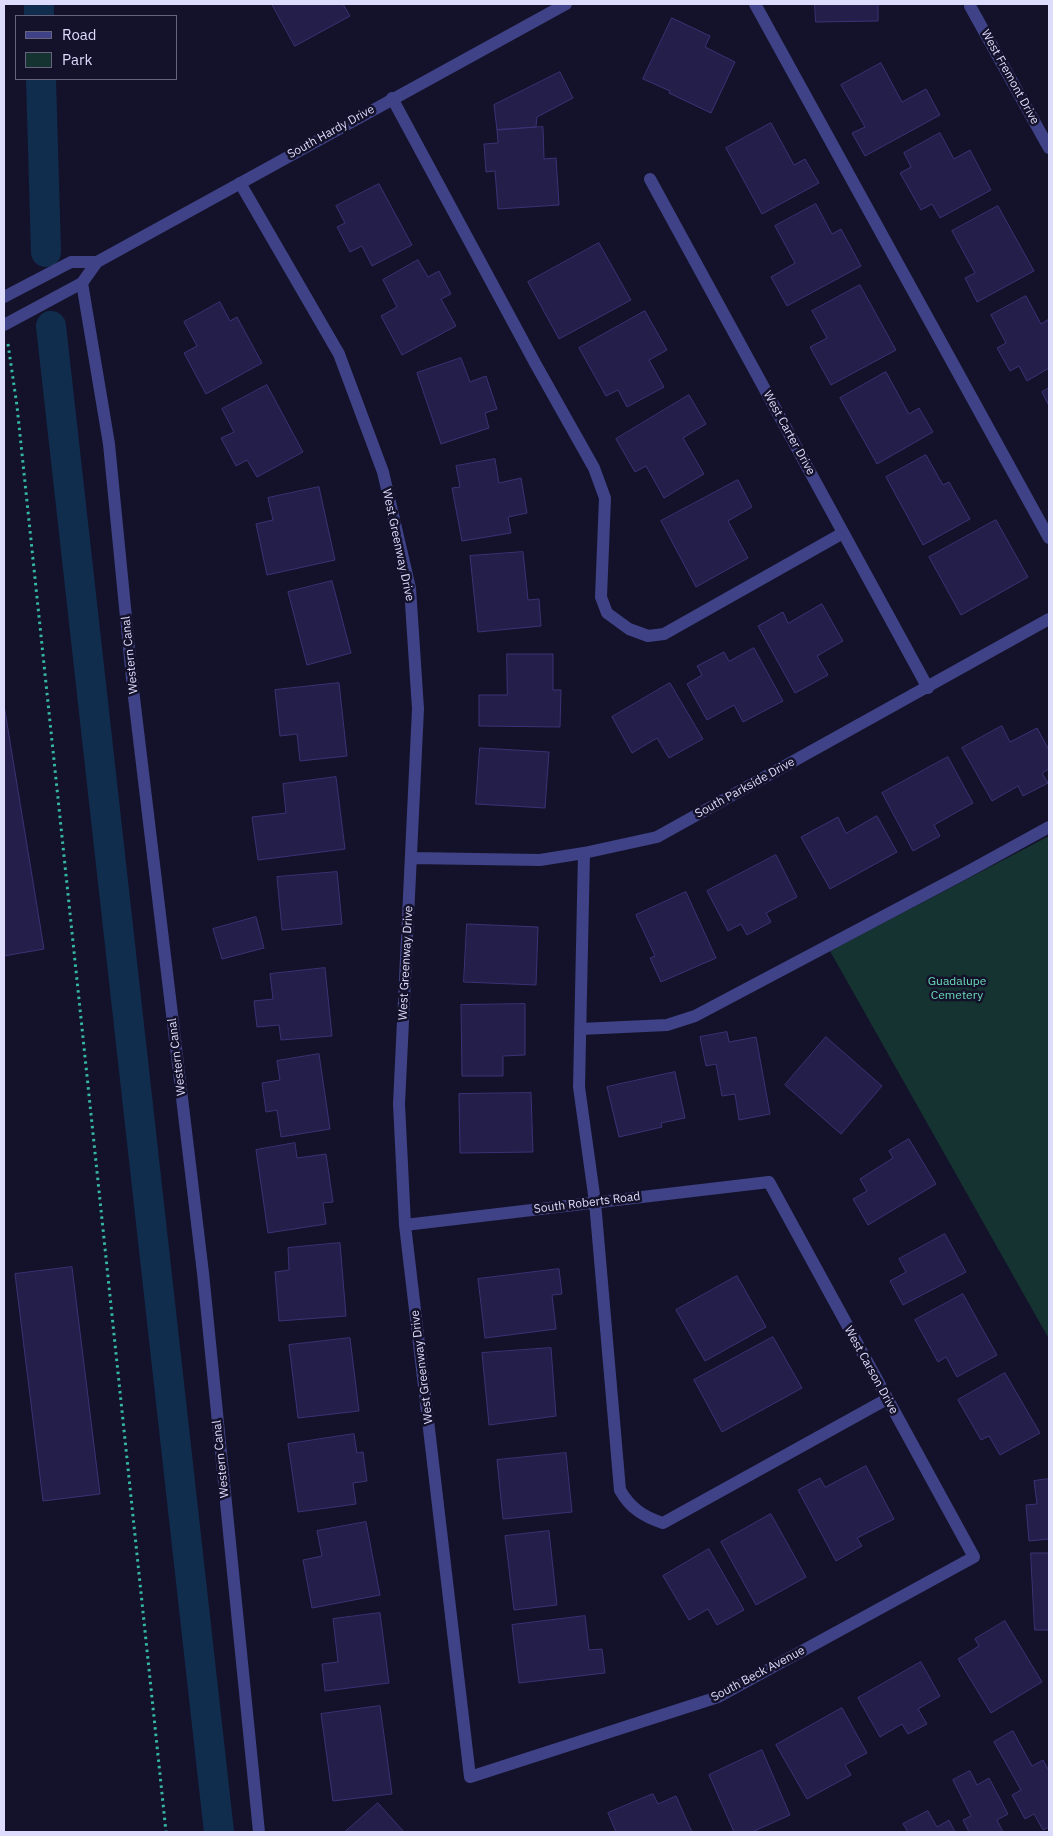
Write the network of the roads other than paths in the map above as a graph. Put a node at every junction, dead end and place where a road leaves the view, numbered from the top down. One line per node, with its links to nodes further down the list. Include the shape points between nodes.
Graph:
1 (566, 4): 4 (street, South Hardy Drive)
2 (755, 4): 13 (street)
3 (970, 6): 5 (street, West Fremont Drive)
4 (392, 98): 7 (street, South Hardy Drive); 12 (street, via 594,468 605,498 601,597 607,613 629,630 648,636 664,634)
5 (1049, 148)
6 (650, 179): 12 (street, West Carter Drive)
7 (240, 183): 8 (street, South Hardy Drive); 18 (street, West Greenway Drive, via 339,354 383,472 410,588 418,709)
8 (97, 262): 9 (street, South Hardy Drive); 10 (street, South Hardy Drive, via 71,262)
9 (82, 283): 11 (street, South Hardy Drive); 26 (street, Western Canal, via 109,444 133,689 203,1273)
10 (9, 295)
11 (4, 325)
12 (843, 533): 15 (street, West Carter Drive)
13 (1049, 538)
14 (1049, 620): 15 (street, South Parkside Drive)
15 (928, 688): 17 (street, South Parkside Drive, via 656,836)
16 (1049, 827): 19 (street, via 695,1016 667,1025)
17 (584, 853): 18 (street, South Parkside Drive, via 540,860); 19 (street)
18 (412, 858): 22 (street, West Greenway Drive, via 399,1104)
19 (580, 1030): 21 (street, via 579,1087)
20 (769, 1182): 21 (street, South Roberts Road); 23 (street, West Carson Drive)
21 (596, 1202): 22 (street, South Roberts Road); 23 (street, via 620,1490 628,1504 652,1520 663,1523)
22 (405, 1225): 25 (street, West Greenway Drive)
23 (887, 1399): 24 (street, West Carson Drive)
24 (974, 1558): 25 (street, South Beck Avenue, via 718,1697)
25 (470, 1777)
26 (258, 1832)

